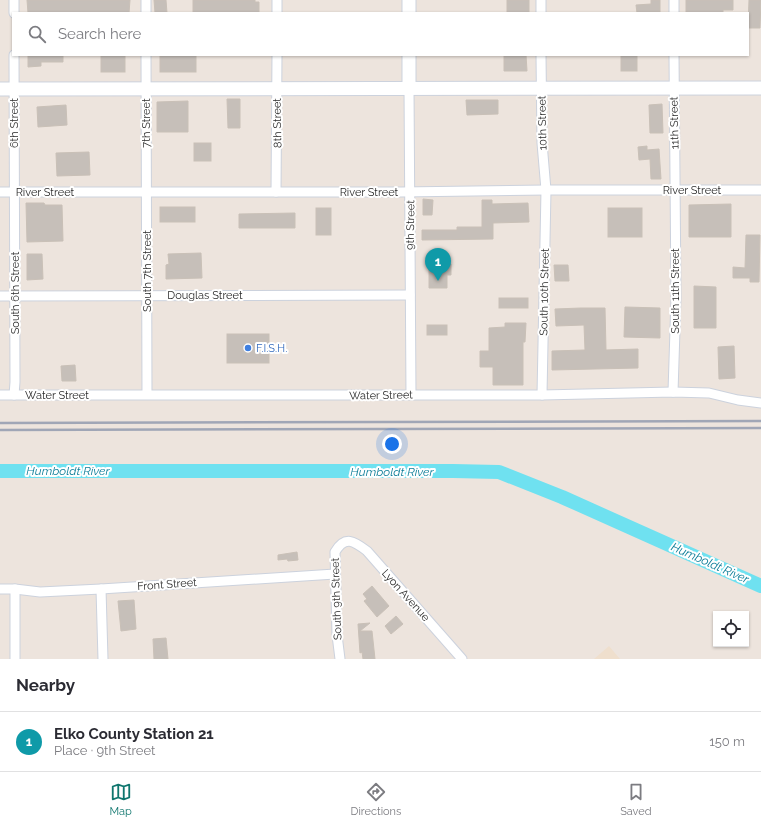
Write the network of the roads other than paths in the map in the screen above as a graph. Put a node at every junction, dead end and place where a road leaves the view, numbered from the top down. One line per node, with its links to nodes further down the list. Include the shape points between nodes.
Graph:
1 (14, 0): 7 (street)
2 (146, 0): 8 (street)
3 (277, 0): 9 (street)
4 (409, 0): 10 (street)
5 (541, 0): 11 (street)
6 (674, 0): 12 (street)
7 (14, 12)
8 (146, 12)
9 (277, 12)
10 (409, 12)
11 (541, 12)
12 (674, 12)
13 (14, 56): 25 (street, 6th Street)
14 (146, 56): 26 (street, 7th Street)
15 (277, 56): 19 (street, 8th Street)
16 (409, 56): 20 (street, 9th Street)
17 (541, 56): 21 (street, 10th Street)
18 (674, 56): 22 (street, 11th Street)
19 (276, 88): 20 (street); 26 (street); 33 (street, 8th Street)
20 (409, 88): 21 (street); 34 (street, 9th Street)
21 (542, 88): 22 (street); 27 (street, 10th Street, via 542,143)
22 (674, 88): 23 (street); 28 (street, 11th Street)
23 (761, 88)
24 (0, 89): 25 (street)
25 (14, 89): 26 (street); 31 (street, 6th Street)
26 (146, 89): 32 (street, 7th Street)
27 (546, 190): 28 (street, River Street); 34 (street, River Street); 44 (street, South 10th Street)
28 (675, 190): 29 (street, River Street); 39 (street, South 11th Street, via 676,298)
29 (761, 190)
30 (0, 192): 31 (street, River Street)
31 (14, 192): 32 (street, River Street); 35 (street, South 6th Street)
32 (146, 192): 33 (street, River Street); 36 (street, South 7th Street)
33 (276, 192): 34 (street, River Street)
34 (410, 192): 37 (street, 9th Street)
35 (14, 295): 36 (street, Douglas Street); 38 (street, Douglas Street); 43 (street, South 6th Street)
36 (147, 295): 37 (street, Douglas Street); 40 (street, South 7th Street)
37 (410, 295): 41 (street, 9th Street)
38 (0, 296)
39 (673, 392): 44 (street, Water Street); 45 (street, Water Street, via 709,393)
40 (146, 394): 41 (street, Water Street); 43 (street, Water Street)
41 (411, 394): 44 (street, Water Street)
42 (0, 395): 43 (street, Water Street)
43 (14, 395)
44 (542, 395)
45 (761, 403)
46 (344, 542): 47 (street, South 9th Street, via 334,552); 54 (street, Lyon Avenue, via 355,543 367,551)
47 (335, 574): 50 (street, Front Street); 53 (street, South 9th Street)
48 (0, 589): 49 (street, Front Street)
49 (14, 589): 50 (street, Front Street, via 40,592); 51 (street)
50 (100, 589): 52 (street)
51 (15, 659)
52 (103, 659)
53 (340, 659)
54 (462, 659)

